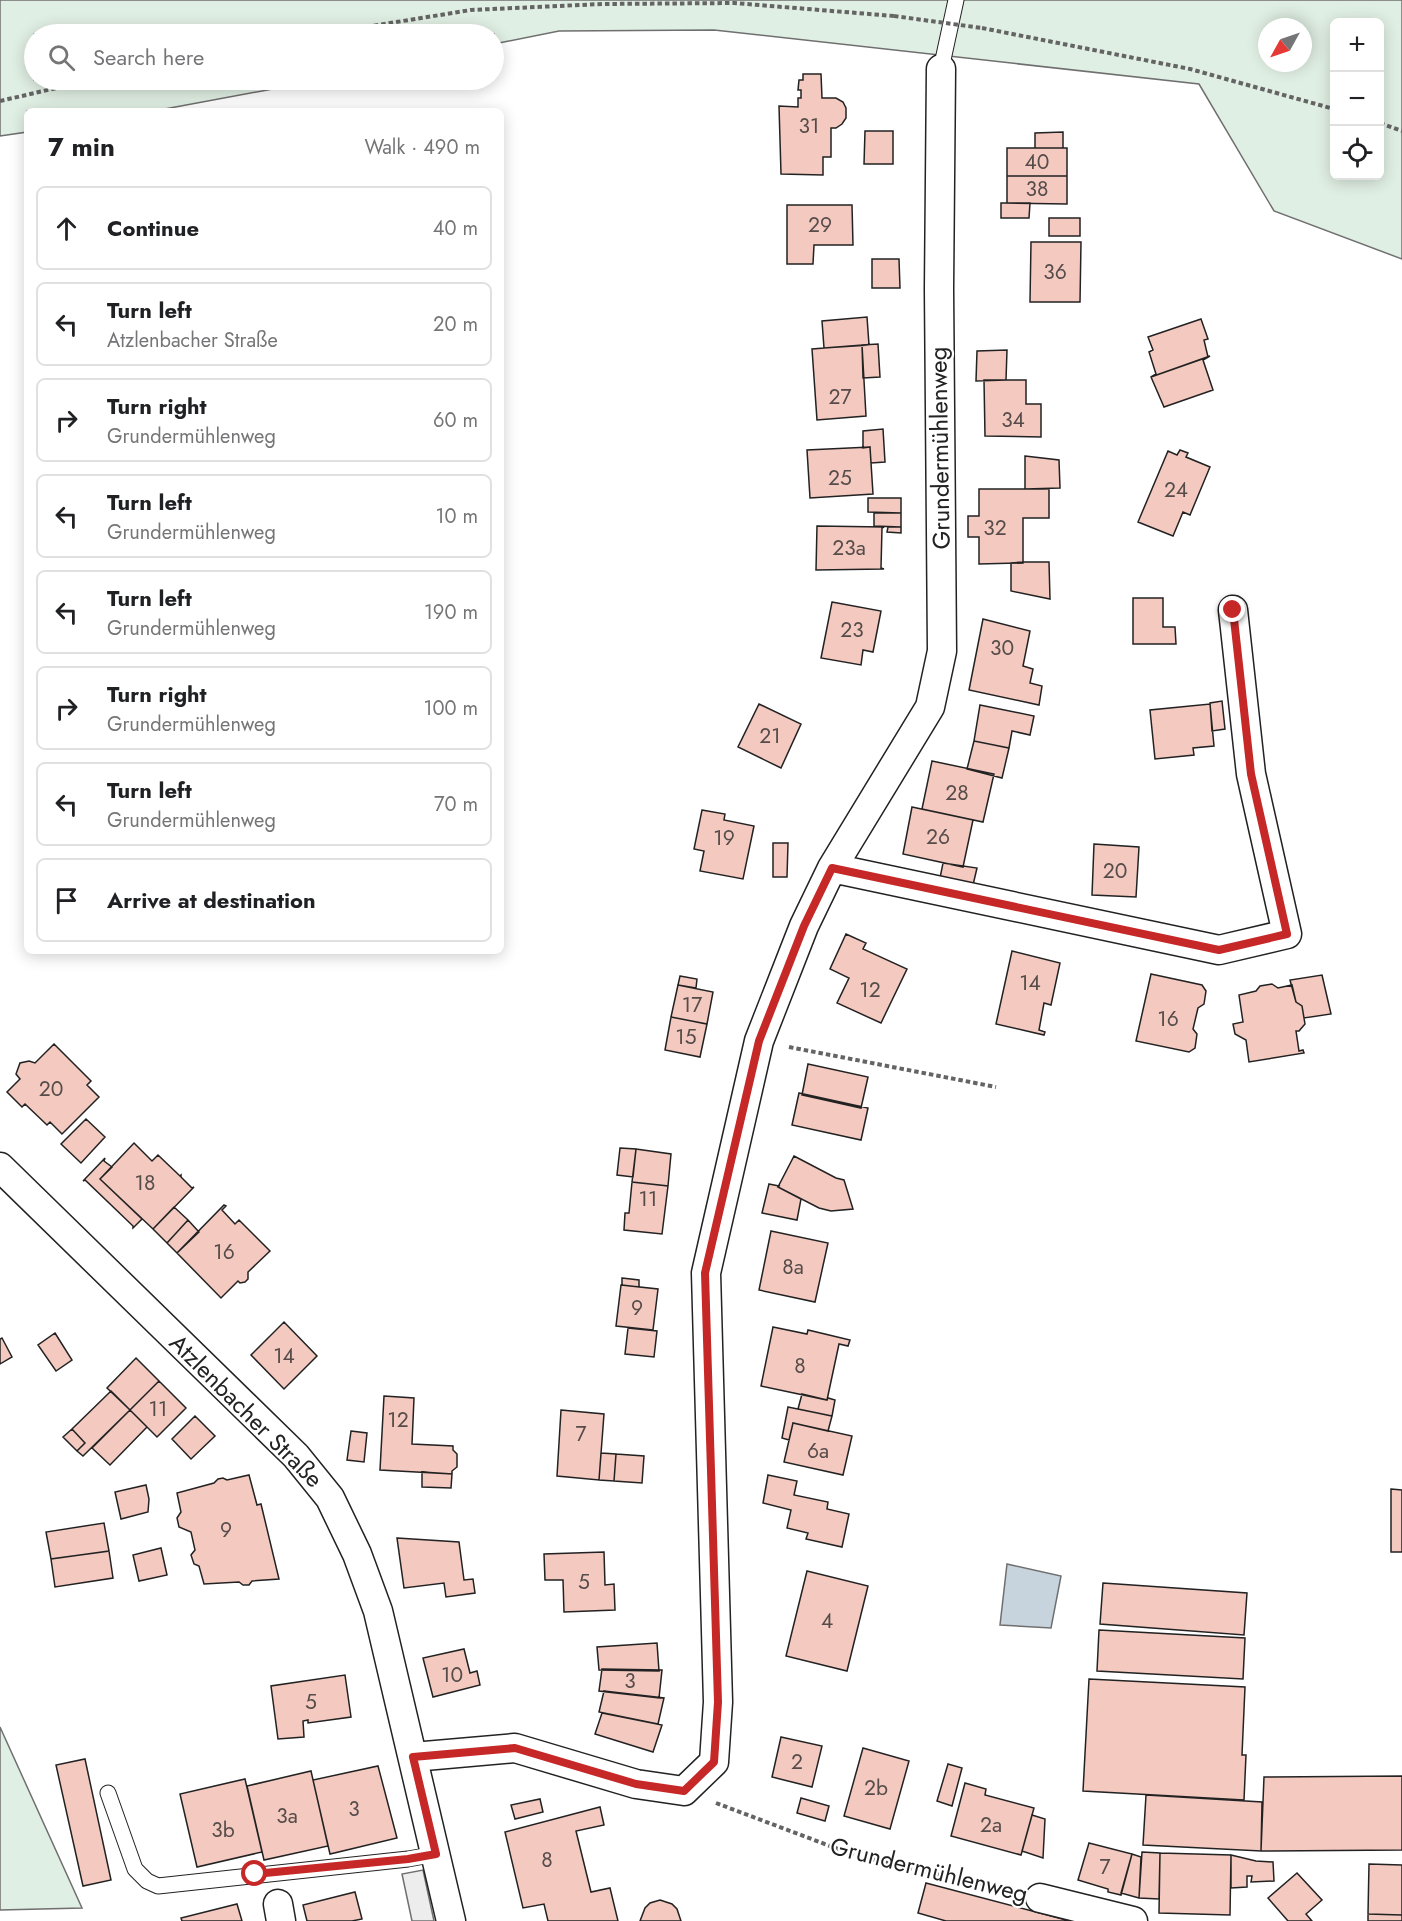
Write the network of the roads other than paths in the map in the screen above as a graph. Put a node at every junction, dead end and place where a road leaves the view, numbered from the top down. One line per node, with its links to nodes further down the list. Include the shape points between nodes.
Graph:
1 (956, 0): 2 (lane, Grundermühlenweg)
2 (941, 69): 4 (street, Grundermühlenweg, via 942,651 930,706)
3 (1233, 610): 4 (street, via 1251,774 1287,934 1219,950)
4 (832, 868): 6 (street, Grundermühlenweg, via 804,926 759,1041 705,1273 718,1702 714,1762 684,1791 636,1784 515,1748)
5 (0, 1167): 6 (street, Atzlenbacher Straße, via 296,1456 330,1498 378,1611)
6 (413, 1757): 8 (street, Atzlenbacher Straße)
7 (108, 1793): 8 (lane, via 135,1869 158,1886)
8 (436, 1854): 10 (street, Atzlenbacher Straße)
9 (1040, 1898): 11 (street)
10 (451, 1921)
11 (1132, 1921)

